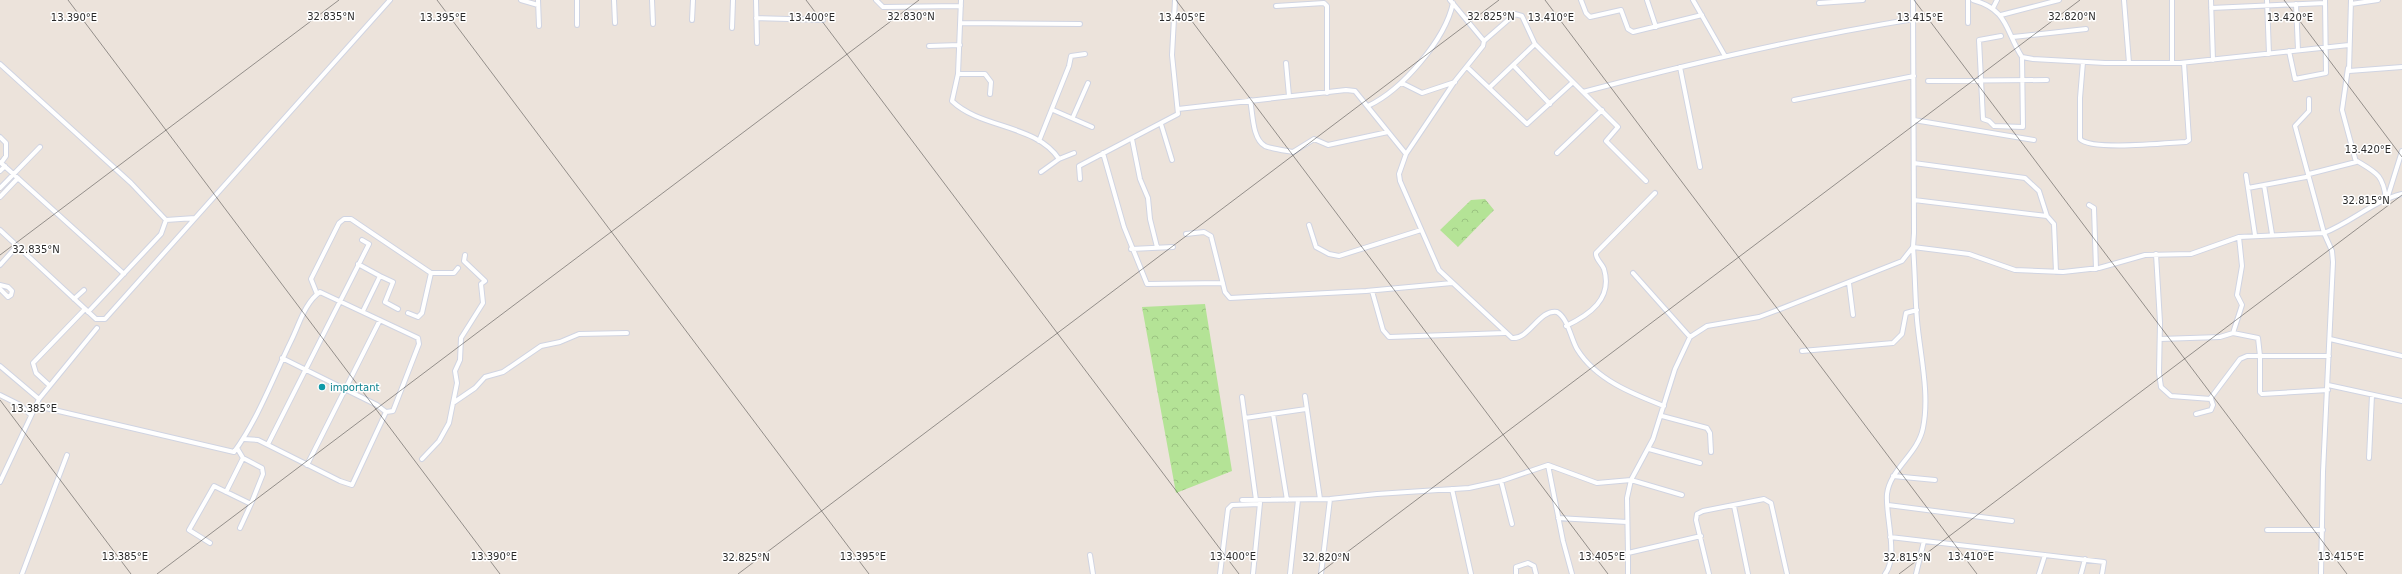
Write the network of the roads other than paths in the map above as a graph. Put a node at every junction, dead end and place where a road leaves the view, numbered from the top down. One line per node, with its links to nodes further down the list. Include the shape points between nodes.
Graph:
1 (390, 0): 143 (street)
2 (521, 0): 26 (street)
3 (577, 0): 48 (street)
4 (614, 0): 43 (street)
5 (652, 0): 46 (street)
6 (693, 0): 41 (street)
7 (733, 0): 51 (street)
8 (756, 0): 39 (street)
9 (876, 0): 32 (street, via 883,6)
10 (961, 0): 32 (street)
11 (1175, 0): 100 (street, via 1172,55)
12 (1581, 0): 50 (street, via 1589,17 1618,10 1623,12 1631,32)
13 (1647, 0): 50 (street)
14 (1693, 0): 37 (street)
15 (1863, 0): 30 (street)
16 (1913, 0): 40 (street)
17 (1968, 0): 45 (street)
18 (1973, 0): 35 (street)
19 (1997, 0): 35 (street)
20 (2059, 0): 38 (street)
21 (2124, 0): 70 (street)
22 (2172, 0): 72 (street)
23 (2211, 0): 36 (street)
24 (2267, 0): 34 (street)
25 (2378, 0): 29 (street)
26 (538, 2): 49 (street)
27 (1451, 2): 55 (street); 89 (street, via 1447,24)
28 (2325, 2): 31 (street); 61 (street)
29 (2351, 2): 59 (street)
30 (1819, 3)
31 (2296, 4): 34 (street); 62 (street)
32 (961, 6): 44 (street)
33 (1276, 6): 91 (street, via 1324,3 1327,6)
34 (2267, 6): 36 (street); 65 (street)
35 (1994, 8): 38 (street)
36 (2211, 8): 68 (street)
37 (1702, 15): 50 (street); 66 (street)
38 (2001, 15): 54 (street)
39 (756, 18): 42 (street); 56 (street)
40 (1914, 19): 66 (street, via 1831,33); 81 (street)
41 (692, 20)
42 (822, 20)
43 (615, 23)
44 (961, 23): 47 (street); 58 (street)
45 (1968, 23)
46 (653, 24)
47 (1080, 24)
48 (577, 25)
49 (539, 26)
50 (1656, 26)
51 (732, 28)
52 (2086, 29): 54 (street)
53 (2000, 36): 85 (street, via 1979,40)
54 (2013, 36): 67 (street)
55 (1484, 42): 57 (street, via 1517,14 1524,19); 76 (street)
56 (757, 43)
57 (1535, 44): 75 (street); 87 (street)
58 (960, 45): 60 (street); 80 (street)
59 (2349, 45): 61 (street); 79 (street)
60 (929, 46)
61 (2326, 47): 62 (street); 63 (street, via 2325,74 2297,79 2293,77)
62 (2298, 50): 63 (street)
63 (2289, 51): 65 (street)
64 (1085, 54): 101 (street, via 1071,56 1070,66)
65 (2268, 54): 68 (street)
66 (1725, 56): 77 (street)
67 (2022, 57): 69 (street); 82 (street)
68 (2214, 60): 73 (street)
69 (2083, 62): 70 (street); 73 (street, via 2080,139 2088,144 2139,145 2189,140)
70 (2129, 62): 72 (street)
71 (1286, 63): 94 (street)
72 (2172, 63): 73 (street)
73 (2184, 63)
74 (0, 64): 144 (street, via 131,183)
75 (1513, 65): 90 (street); 98 (street)
76 (1467, 67): 86 (street); 90 (street)
77 (1680, 67): 92 (street); 124 (street)
78 (2402, 67): 79 (street, via 2351,71)
79 (2348, 68): 120 (street, via 2342,110)
80 (958, 74): 93 (street, via 985,74 991,82); 111 (street, via 952,96 953,103 974,115)
81 (1914, 76): 97 (street); 104 (street)
82 (2022, 80): 83 (street); 85 (street); 85 (street, via 2024,126 2021,128 1994,126 1983,119)
83 (2047, 80)
84 (1928, 81): 85 (street)
85 (1980, 81)
86 (1456, 82): 89 (street, via 1422,93); 117 (street)
87 (1573, 82): 92 (street); 98 (street)
88 (1088, 83): 103 (street)
89 (1402, 83): 99 (street)
90 (1489, 88): 98 (street, via 1527,124)
91 (1327, 92): 94 (street); 99 (street, via 1353,90)
92 (1583, 92): 102 (street)
93 (990, 94)
94 (1289, 96): 96 (street)
95 (2309, 99): 128 (street, via 2309,111 2295,126)
96 (1250, 100): 100 (street); 107 (street, via 1257,135 1266,147 1292,152 1314,139 1328,145)
97 (1794, 100)
98 (1550, 104)
99 (1368, 106): 107 (street)
100 (1178, 109): 105 (street, via 1176,116)
101 (1053, 110): 103 (street); 111 (street)
102 (1602, 110): 116 (street); 132 (street, via 1618,127 1607,142)
103 (1073, 118): 106 (street)
104 (1914, 120): 110 (street); 122 (street)
105 (1162, 124): 109 (street); 119 (street)
106 (1092, 127)
107 (1388, 132): 117 (street)
108 (0, 137): 121 (street, via 6,143 6,156)
109 (1132, 139): 115 (street); 155 (street, via 1140,179 1148,198)
110 (2034, 140)
111 (1040, 141): 118 (street)
112 (40, 147): 127 (street)
113 (2402, 151): 139 (street)
114 (1074, 152): 118 (street)
115 (1103, 153): 131 (street, via 1078,167); 158 (street)
116 (1557, 153)
117 (1406, 154): 147 (street, via 1399,174 1400,181)
118 (1059, 159): 126 (street)
119 (1172, 160)
120 (2357, 161): 128 (street); 139 (street, via 2384,182)
121 (0, 162): 123 (street)
122 (1914, 163): 140 (street); 142 (street, via 2025,178 2039,192)
123 (5, 166): 125 (street); 127 (street)
124 (1700, 167)
125 (0, 172)
126 (1041, 172)
127 (13, 174): 130 (street); 134 (street)
128 (2309, 174): 133 (street, via 2306,177); 148 (street)
129 (2246, 175): 135 (street)
130 (18, 178): 138 (street); 168 (street)
131 (1080, 179)
132 (1646, 180)
133 (2264, 185): 135 (street); 150 (street)
134 (0, 188)
135 (2248, 188): 151 (street)
136 (1655, 193): 185 (street, via 1596,253 1604,268 1605,292 1602,300 1592,312)
137 (2402, 194): 139 (street)
138 (0, 197)
139 (2386, 199): 148 (street, via 2351,221)
140 (1914, 200): 142 (street); 157 (street)
141 (2089, 205): 164 (street, via 2094,208)
142 (2047, 216): 165 (street, via 2054,224)
143 (196, 218): 144 (street); 179 (street, via 106,319 96,319)
144 (166, 220): 168 (street, via 161,234)
145 (1309, 225): 147 (street, via 1316,247 1339,256)
146 (0, 230): 154 (street)
147 (1421, 230): 171 (street, via 1439,270)
148 (2324, 233): 150 (street); 192 (street, via 2333,258)
149 (1186, 234): 170 (street, via 1204,232 1211,236)
150 (2272, 234): 151 (street)
151 (2255, 235): 152 (street)
152 (2239, 237): 159 (street, via 2191,254); 189 (street, via 2242,266 2237,295 2242,304)
153 (362, 240): 161 (street, via 369,244)
154 (17, 246): 162 (street); 176 (street)
155 (1157, 247): 156 (street); 158 (street)
156 (1173, 247)
157 (1913, 247): 165 (street, via 1969,254 2015,270); 172 (street, via 1902,261); 180 (street)
158 (1131, 249): 170 (street, via 1141,275 1148,285)
159 (2156, 254): 164 (street); 191 (street)
160 (465, 255): 210 (street, via 464,261 484,281 481,284 483,303 461,338)
161 (358, 264): 169 (street); 177 (street)
162 (0, 265)
163 (458, 268): 166 (street, via 454,273)
164 (2096, 269): 165 (street)
165 (2056, 272)
166 (431, 273): 175 (street, via 351,218 344,219 311,279); 182 (street, via 422,314 418,317)
167 (1633, 273): 190 (street)
168 (124, 274): 179 (street)
169 (380, 276): 178 (street, via 393,282 386,302); 181 (street)
170 (1223, 283): 174 (street, via 1230,298)
171 (1452, 283): 174 (street); 188 (street)
172 (1849, 283): 183 (street); 190 (street, via 1759,317 1707,326)
173 (84, 290): 176 (street)
174 (1372, 291): 188 (street, via 1383,330 1389,337)
175 (317, 294): 177 (street, via 320,292); 197 (street, via 308,304)
176 (74, 299): 179 (street)
177 (339, 300): 181 (street); 199 (street)
178 (398, 309)
179 (87, 310): 200 (street, via 33,362 32,366 36,373)
180 (1917, 310): 193 (street, via 1906,313 1902,334 1893,343); 232 (street, via 1925,399 1923,429 1911,454)
181 (363, 311): 184 (street)
182 (408, 313)
183 (1853, 315)
184 (380, 320): 202 (street); 214 (street, via 418,338 419,344 393,411)
185 (1566, 326): 188 (street, via 1560,313 1552,311 1518,337 1512,338); 212 (street, via 1583,357 1601,374 1627,391)
186 (97, 328): 200 (street)
187 (627, 333): 210 (street, via 579,334 541,346 503,372 485,377 475,388)
188 (1505, 333)
189 (2232, 333): 191 (street, via 2220,337); 194 (street, via 2258,338)
190 (1690, 337): 212 (street, via 1675,369)
191 (2160, 339): 208 (street, via 2159,373 2164,391 2171,396)
192 (2330, 339): 195 (street); 196 (street)
193 (1802, 351)
194 (2260, 356): 195 (street); 201 (street, via 2262,394); 208 (street, via 2240,359)
195 (2328, 356): 201 (street)
196 (2402, 356)
197 (282, 358): 199 (street); 220 (street)
198 (0, 366): 207 (street)
199 (305, 369): 202 (street); 221 (street)
200 (49, 385): 207 (street)
201 (2328, 388): 204 (street); 255 (street, via 2323,472)
202 (345, 389): 214 (street); 230 (street)
203 (0, 395): 217 (street, via 20,405)
204 (2372, 395): 209 (street); 227 (street)
205 (1304, 396): 213 (street)
206 (1242, 398): 219 (street)
207 (39, 399): 211 (street)
208 (2210, 399): 216 (street, via 2213,405 2211,410)
209 (2402, 401)
210 (453, 403): 228 (street, via 448,424 439,441)
211 (37, 406): 217 (street); 222 (street, via 234,452)
212 (1664, 406): 218 (street)
213 (1306, 409): 215 (street); 240 (street)
214 (386, 412): 230 (street, via 352,485 340,482)
215 (1273, 414): 219 (street); 243 (street)
216 (2196, 414)
217 (31, 415): 236 (street)
218 (1662, 416): 223 (street); 224 (street, via 1707,428 1710,433)
219 (1245, 418): 245 (street)
220 (244, 439): 221 (street); 222 (street)
221 (268, 444): 230 (street)
222 (237, 448): 226 (street)
223 (1649, 449): 229 (street); 233 (street)
224 (1711, 452)
225 (67, 455): 264 (street)
226 (243, 458): 238 (street); 246 (street, via 262,468 263,474)
227 (2368, 458)
228 (422, 459)
229 (1700, 463)
230 (307, 465)
231 (1548, 465): 233 (street, via 1597,483); 235 (street); 249 (street)
232 (1893, 476): 234 (street); 247 (street, via 1887,493)
233 (1631, 480): 239 (street); 251 (street, via 1626,498)
234 (1935, 480)
235 (1501, 481): 237 (street); 252 (street)
236 (0, 482)
237 (1452, 489): 241 (street); 270 (street)
238 (226, 492): 246 (street); 259 (street, via 214,486 190,530)
239 (1682, 495)
240 (1320, 499): 241 (street); 244 (street)
241 (1330, 499): 269 (street)
242 (1242, 500): 245 (street)
243 (1287, 500): 244 (street); 245 (street)
244 (1298, 500): 268 (street)
245 (1259, 501): 266 (street, via 1232,505 1228,508); 267 (street)
246 (251, 504): 253 (street)
247 (1888, 505): 250 (street); 257 (street)
248 (1734, 506): 256 (street, via 1697,514 1696,520); 276 (street); 277 (street, via 1764,498 1771,503)
249 (1558, 518): 251 (street); 273 (street)
250 (2012, 521)
251 (1627, 522): 260 (street)
252 (1512, 524)
253 (240, 528)
254 (2266, 530): 255 (street)
255 (2323, 530): 283 (street)
256 (1701, 536): 260 (street); 275 (street)
257 (1890, 537): 258 (street); 278 (street, via 1890,564)
258 (1924, 541): 262 (street); 279 (street)
259 (210, 543)
260 (1628, 553): 274 (street)
261 (1090, 555): 265 (street)
262 (2045, 555): 263 (street); 280 (street)
263 (2085, 559): 281 (street); 282 (street, via 2104,562)
264 (22, 574)
265 (1093, 574)
266 (1220, 574)
267 (1253, 574)
268 (1290, 574)
269 (1321, 574)
270 (1471, 574)
271 (1516, 574): 272 (street, via 1516,566 1528,563 1534,566)
272 (1536, 574)
273 (1572, 574)
274 (1628, 574)
275 (1709, 574)
276 (1748, 574)
277 (1787, 574)
278 (1885, 574)
279 (1916, 574)
280 (2039, 574)
281 (2082, 574)
282 (2102, 574)
283 (2321, 574)

